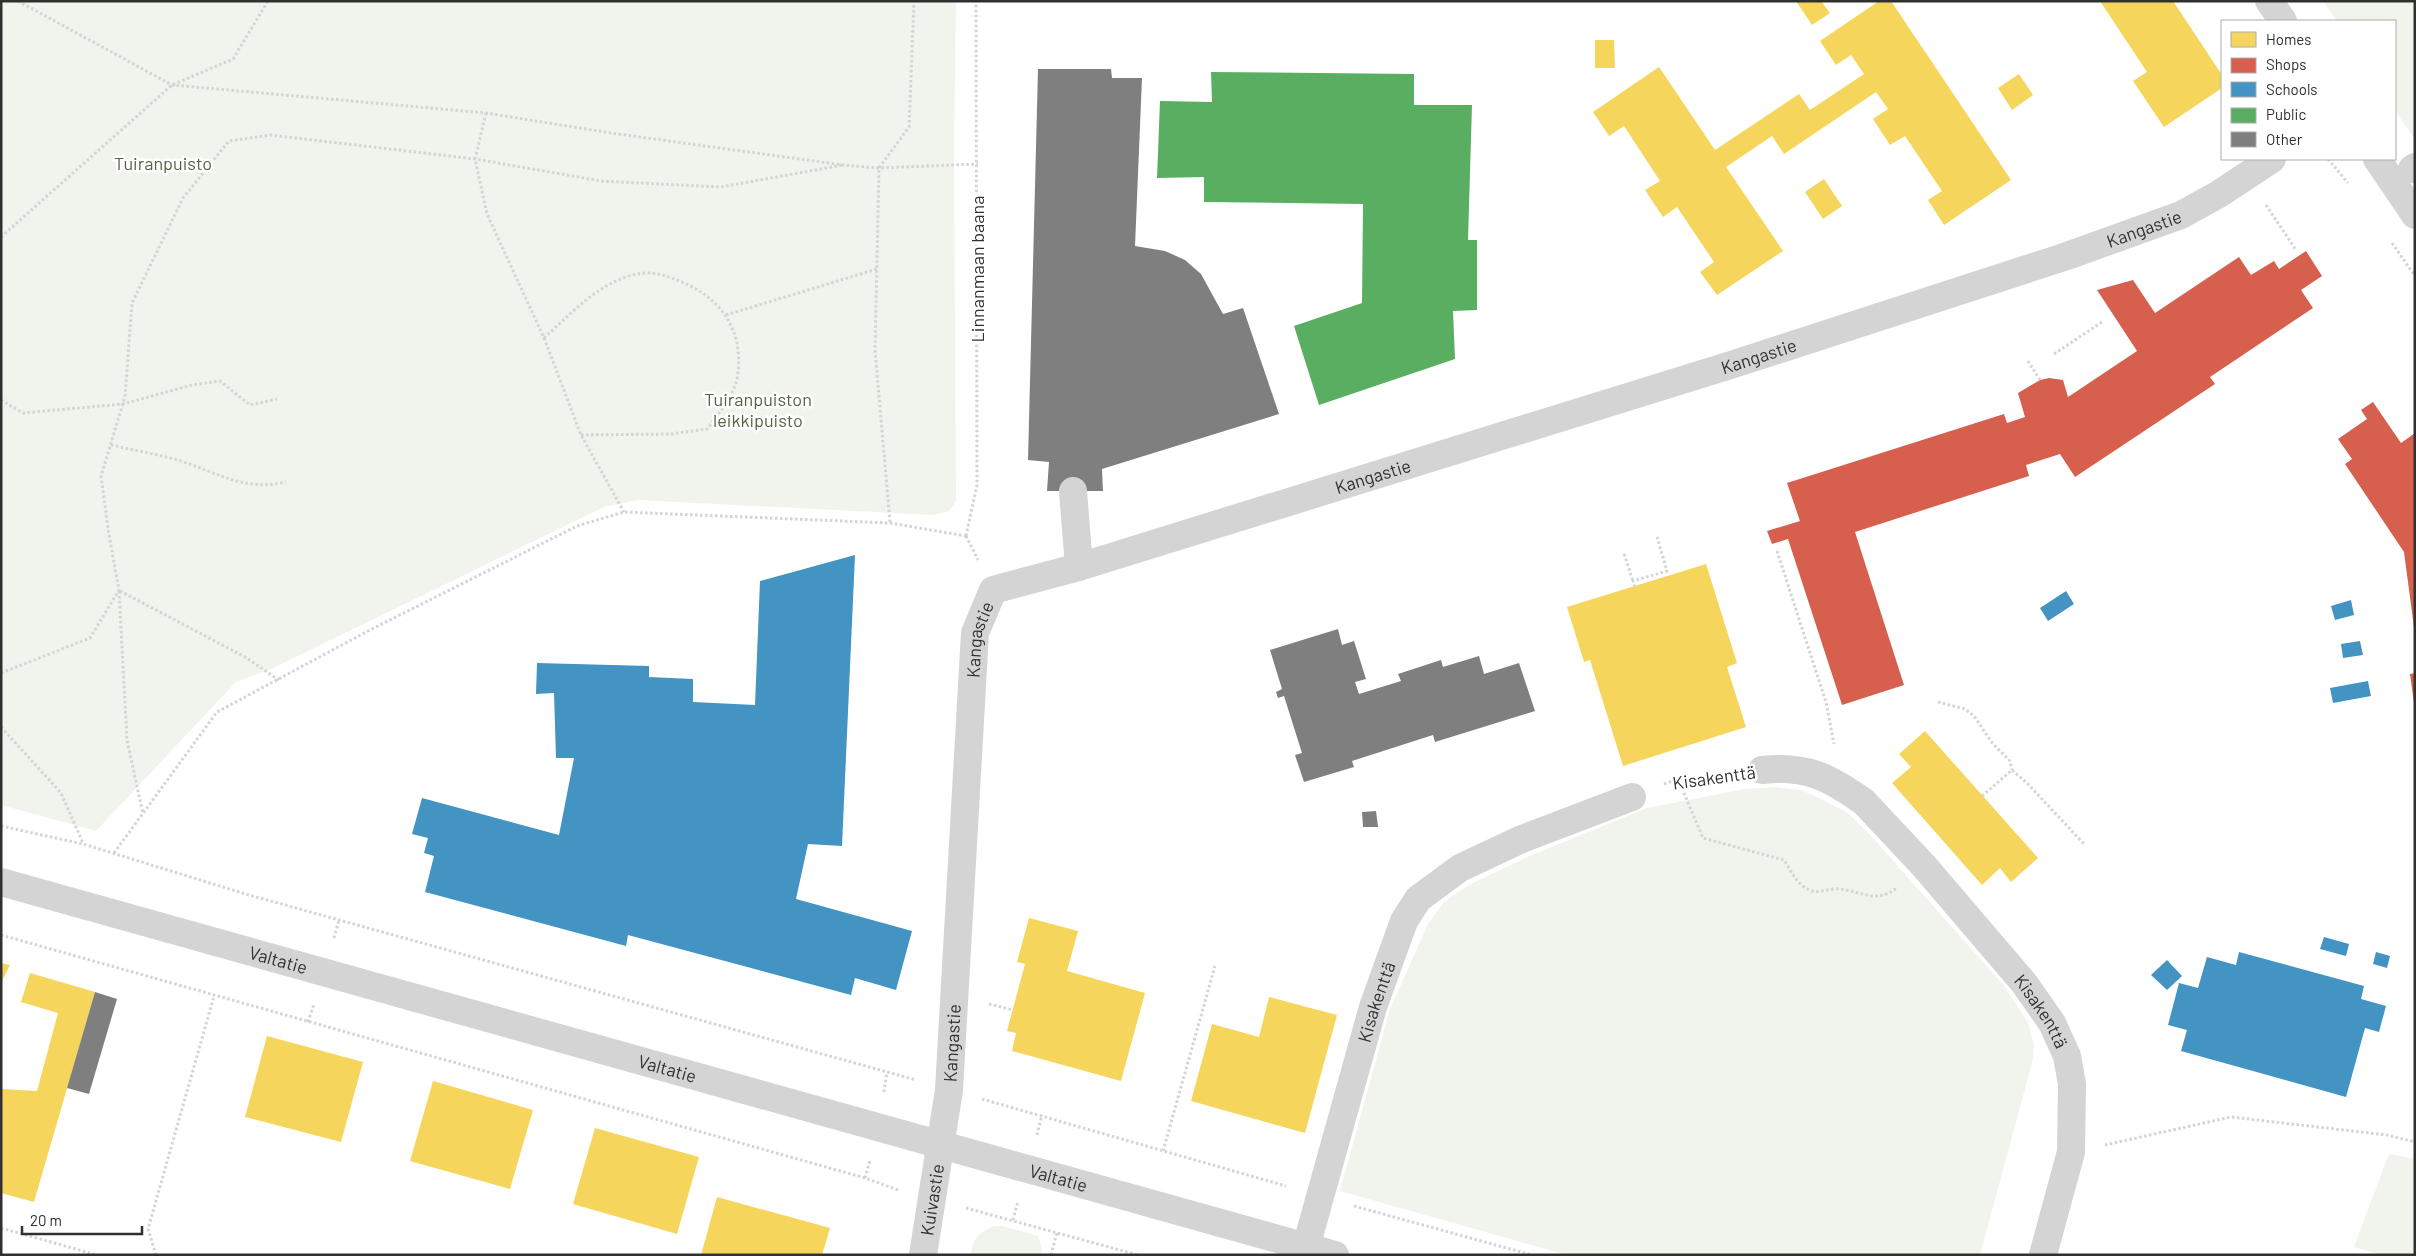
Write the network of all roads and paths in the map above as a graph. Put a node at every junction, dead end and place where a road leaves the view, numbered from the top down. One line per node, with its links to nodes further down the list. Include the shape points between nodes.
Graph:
1 (18, 1): 7 (path)
2 (268, 1): 7 (path, via 233,59)
3 (914, 1): 14 (path, via 909,127)
4 (976, 1): 12 (path, Linnanmaan baana)
5 (2269, 1): 6 (street)
6 (2282, 20)
7 (172, 85): 8 (path); 17 (path)
8 (486, 112): 9 (path); 13 (path, via 611,134)
9 (475, 159): 13 (path, via 601,181 721,186); 22 (path, via 487,214); 28 (path, via 270,135 229,141 183,198 132,303)
10 (2270, 160): 38 (street, Kangastie, via 2180,215 2067,256 1734,364)
11 (2378, 160): 16 (street)
12 (978, 164): 14 (path); 34 (path, Linnanmaan baana, via 976,485 966,536)
13 (843, 165): 14 (path)
14 (879, 168): 19 (path)
15 (2264, 203): 18 (path)
16 (2415, 215)
17 (1, 237)
18 (2296, 250)
19 (877, 269): 20 (path); 34 (path, via 875,350)
20 (726, 315): 22 (path, via 714,300 691,285 660,273 637,274 608,283); 29 (path, via 738,349 738,375 725,405 707,429 671,434)
21 (2102, 322): 23 (path)
22 (544, 338): 29 (path)
23 (2054, 354)
24 (2028, 361): 25 (path)
25 (2040, 380)
26 (277, 399): 28 (path, via 250,405 220,380)
27 (1, 400): 28 (path, via 23,413)
28 (123, 404): 30 (path)
29 (580, 435): 33 (path)
30 (110, 445): 31 (path, via 178,460 236,483 272,486); 41 (path, via 101,476)
31 (286, 482)
32 (1073, 491): 38 (street)
33 (624, 512): 34 (path); 43 (path, via 577,526)
34 (890, 523)
35 (1657, 537): 39 (path, via 1667,571)
36 (1777, 551): 49 (path, via 1826,702)
37 (1624, 554): 39 (path)
38 (1079, 568): 64 (street, Kangastie, via 993,590 975,633)
39 (1633, 581): 40 (path)
40 (1634, 586)
41 (119, 590): 42 (path, via 90,638); 43 (path, via 245,657); 52 (path, via 127,740)
42 (1, 673)
43 (279, 680): 52 (path, via 217,712)
44 (1938, 702): 47 (path, via 1965,709 1974,716 1993,744 2010,761)
45 (1, 727): 54 (path, via 61,793)
46 (1762, 770): 48 (path, Kisakenttä); 49 (street, Kisakenttä, via 1802,770)
47 (2012, 770): 51 (path); 55 (path)
48 (1678, 779): 50 (path, Kisakenttä); 57 (path, via 1703,838 1784,860 1796,880 1812,891 1840,889 1870,897 1891,893)
49 (1842, 786): 57 (street, Kisakenttä, via 1864,802)
50 (1632, 796): 69 (street, Kisakenttä, via 1522,839 1460,868 1418,899 1404,921 1373,1007)
51 (1982, 796)
52 (143, 814): 56 (path)
53 (1, 826): 54 (path)
54 (83, 844): 56 (path)
55 (2084, 844)
56 (114, 853): 64 (path, via 249,895)
57 (1924, 866): 68 (street, Kisakenttä, via 2018,976 2052,1022 2067,1056 2072,1084)
58 (1, 882): 66 (street, Valtatie)
59 (1, 935): 61 (path)
60 (1215, 966): 67 (path)
61 (214, 996): 70 (path); 76 (path, via 148,1229)
62 (989, 1004): 63 (path)
63 (1013, 1010)
64 (948, 1090): 66 (street, Kangastie); 67 (path)
65 (2415, 1142): 68 (path, via 2387,1135 2231,1117)
66 (940, 1144): 70 (street, Kuivastie); 73 (street, Valtatie)
67 (1163, 1151): 69 (path)
68 (2071, 1152): 82 (street, Kisakenttä)
69 (1321, 1197): 73 (street, Kisakenttä); 81 (path)
70 (931, 1200): 72 (path); 77 (street, Kuivastie)
71 (1, 1228): 74 (path)
72 (1057, 1232): 78 (path); 79 (path)
73 (1306, 1247): 80 (street, Valtatie)
74 (91, 1254): 75 (path)
75 (97, 1255)
76 (156, 1255)
77 (923, 1255)
78 (1051, 1255)
79 (1138, 1255)
80 (1335, 1255)
81 (1532, 1255)
82 (2042, 1255)

